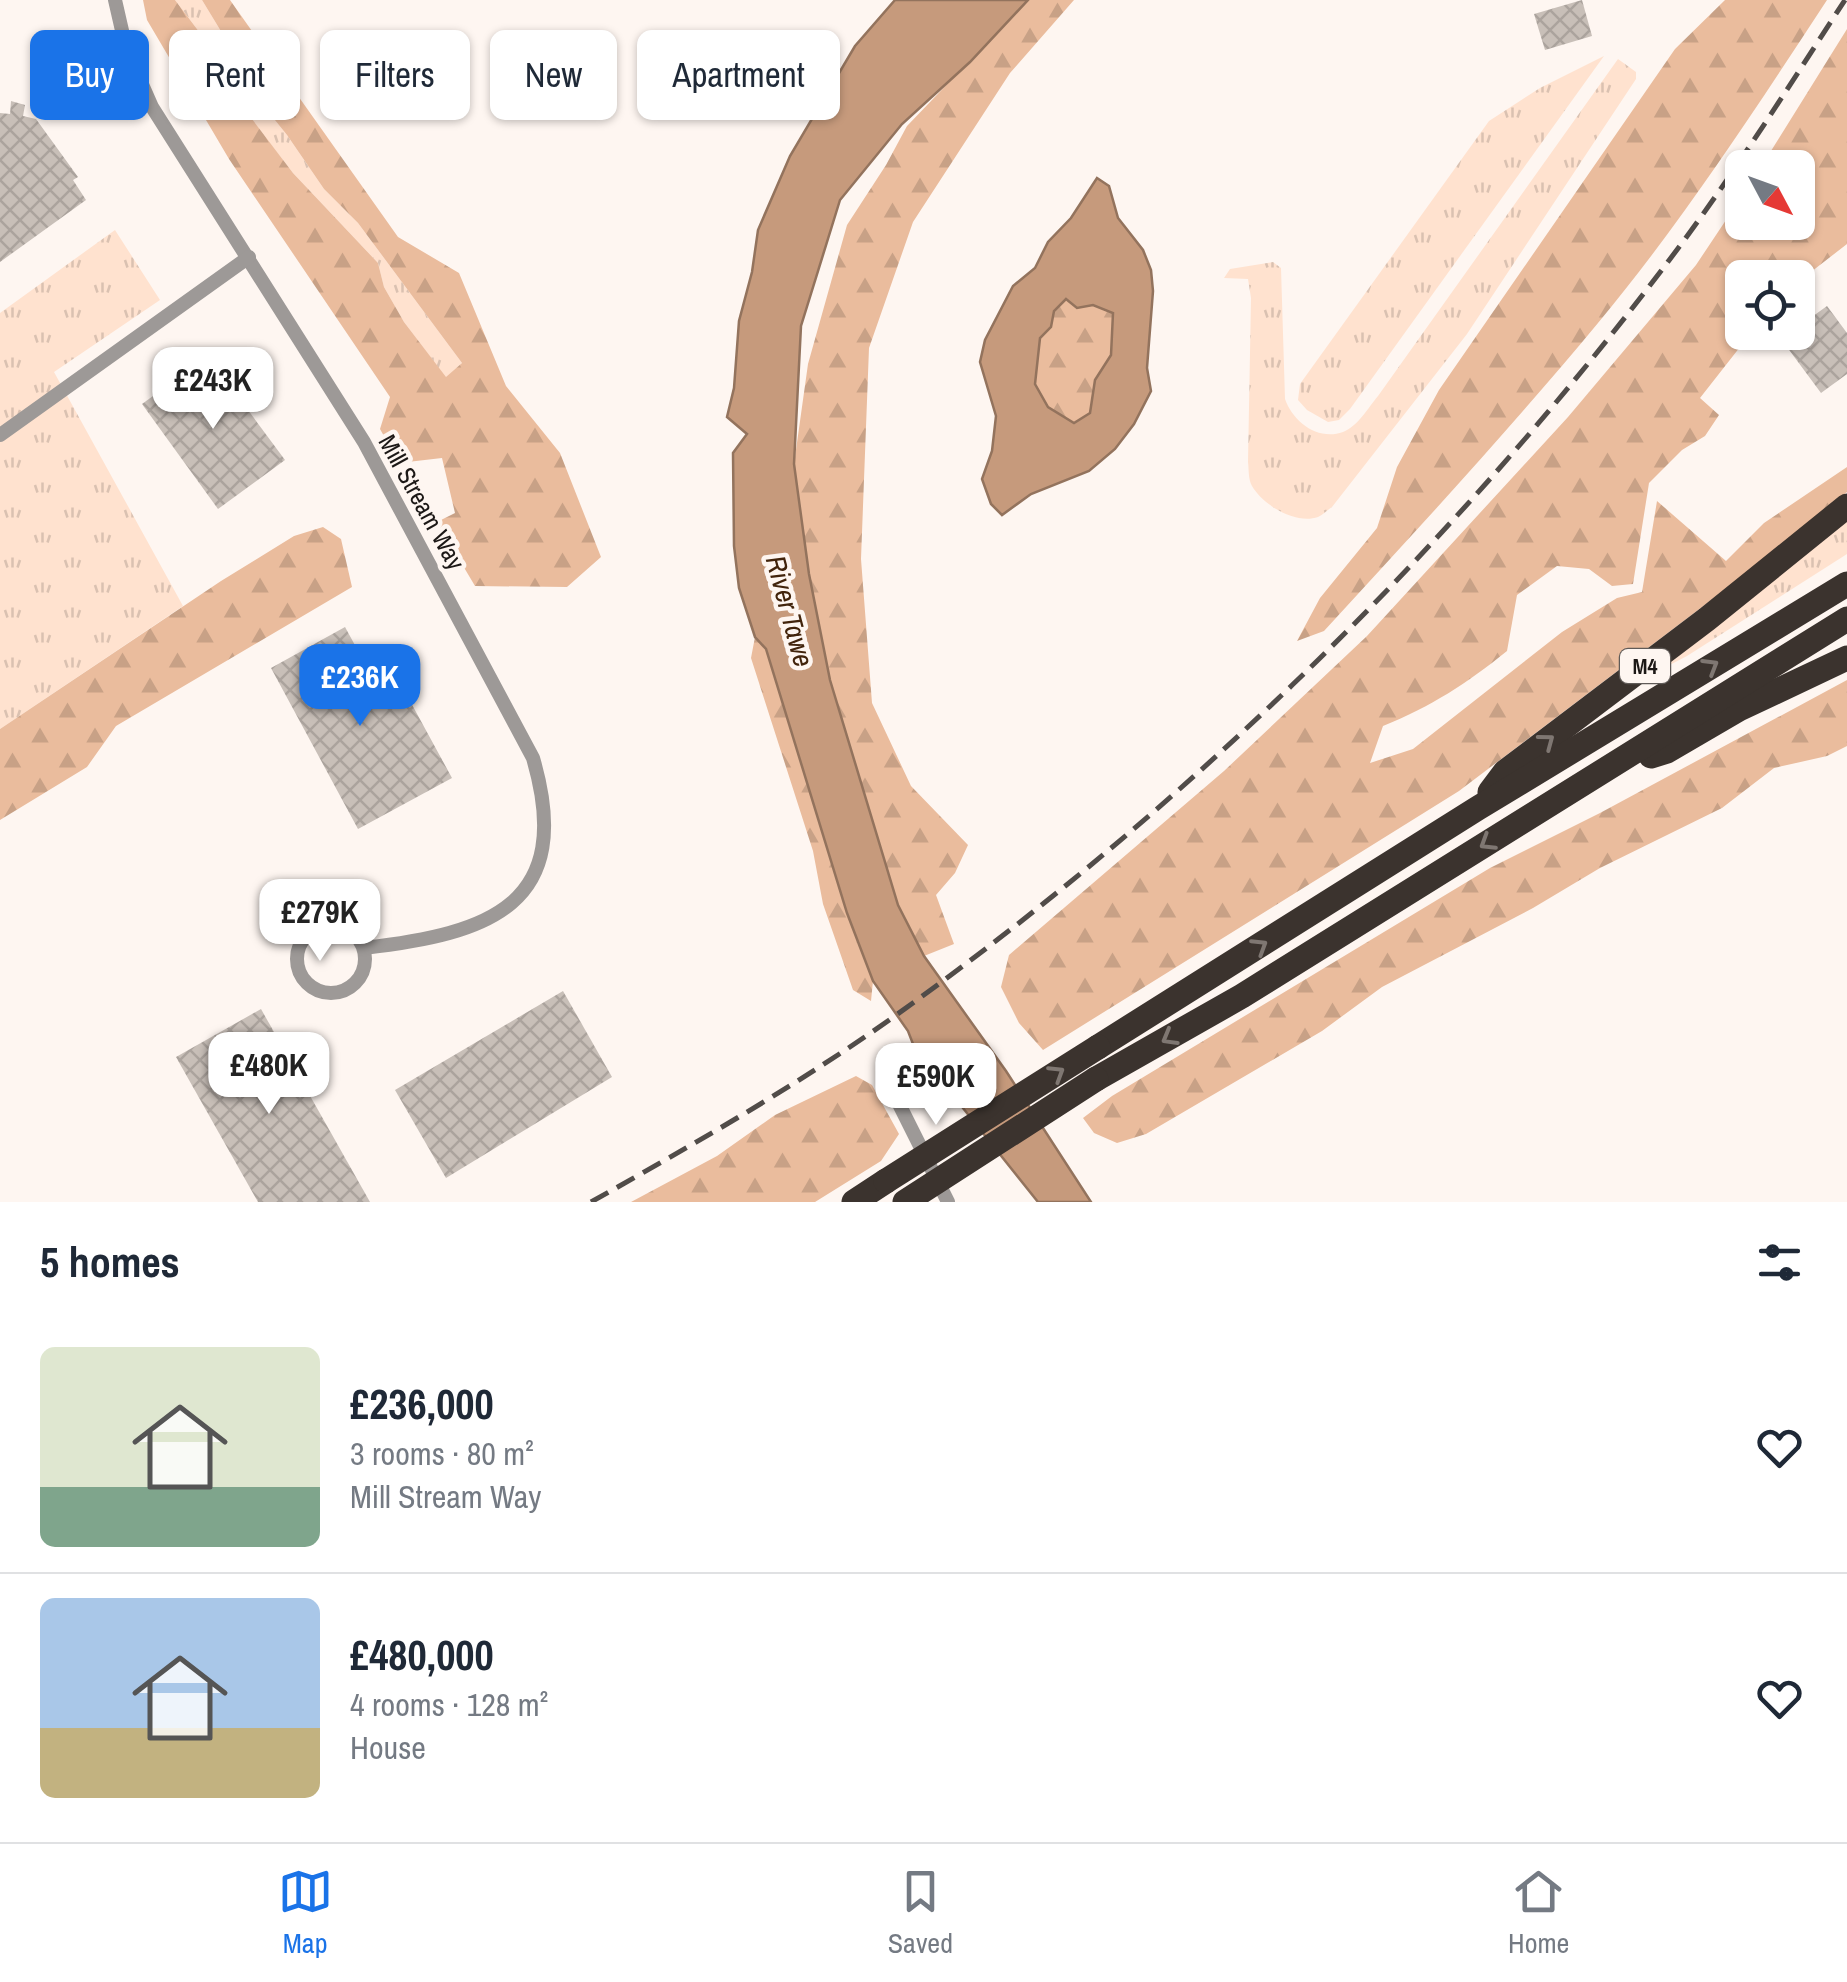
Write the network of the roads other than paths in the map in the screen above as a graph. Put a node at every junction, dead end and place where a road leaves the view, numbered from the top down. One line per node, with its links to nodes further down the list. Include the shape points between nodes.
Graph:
1 (116, 0): 2 (street, Mill Stream Way, via 126,48 152,107)
2 (249, 257): 3 (street); 10 (street, Mill Stream Way, via 364,442 448,596 532,758 546,812 539,862 526,886 492,919 443,936)
3 (0, 435)
4 (1847, 506): 9 (highway, M4, one-way to 4, via 1505,772)
5 (1847, 584): 9 (highway, M4, one-way to 5)
6 (1847, 618): 8 (highway)
7 (1847, 658): 8 (highway, via 1667,751)
8 (1600, 773): 13 (highway, one-way to 13, bridge)
9 (1478, 808): 12 (highway, M4, one-way to 9, bridge)
10 (364, 948): 10 (street, via 362,976 335,994 316,990 298,968 300,944 318,928 342,926)
11 (884, 1074): 14 (street)
12 (854, 1202)
13 (905, 1202)
14 (948, 1202)

